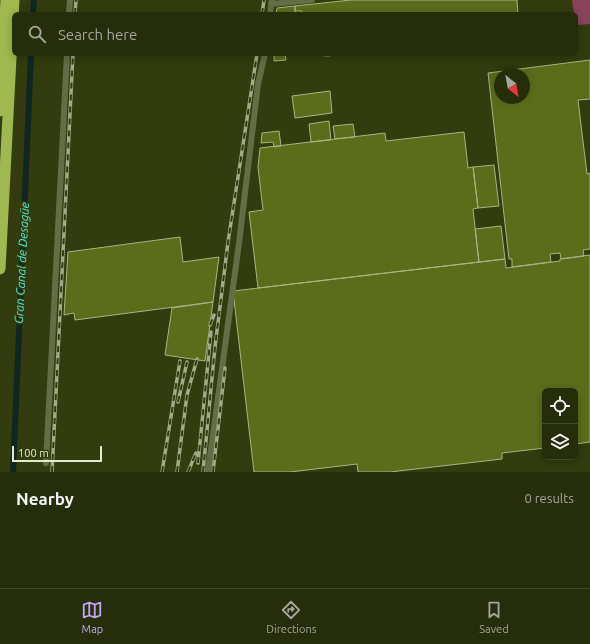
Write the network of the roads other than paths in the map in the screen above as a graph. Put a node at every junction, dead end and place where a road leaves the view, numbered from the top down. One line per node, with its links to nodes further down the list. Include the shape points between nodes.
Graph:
1 (6, 0): 12 (highway)
2 (14, 0): 6 (highway)
3 (70, 0): 7 (street)
4 (312, 0): 5 (street)
5 (271, 2): 8 (street)
6 (13, 12)
7 (69, 12)
8 (270, 12)
9 (12, 38): 13 (highway)
10 (67, 56): 14 (street)
11 (265, 56): 15 (street, via 258,84)
12 (0, 111)
13 (0, 269)
14 (46, 463)
15 (208, 472)

